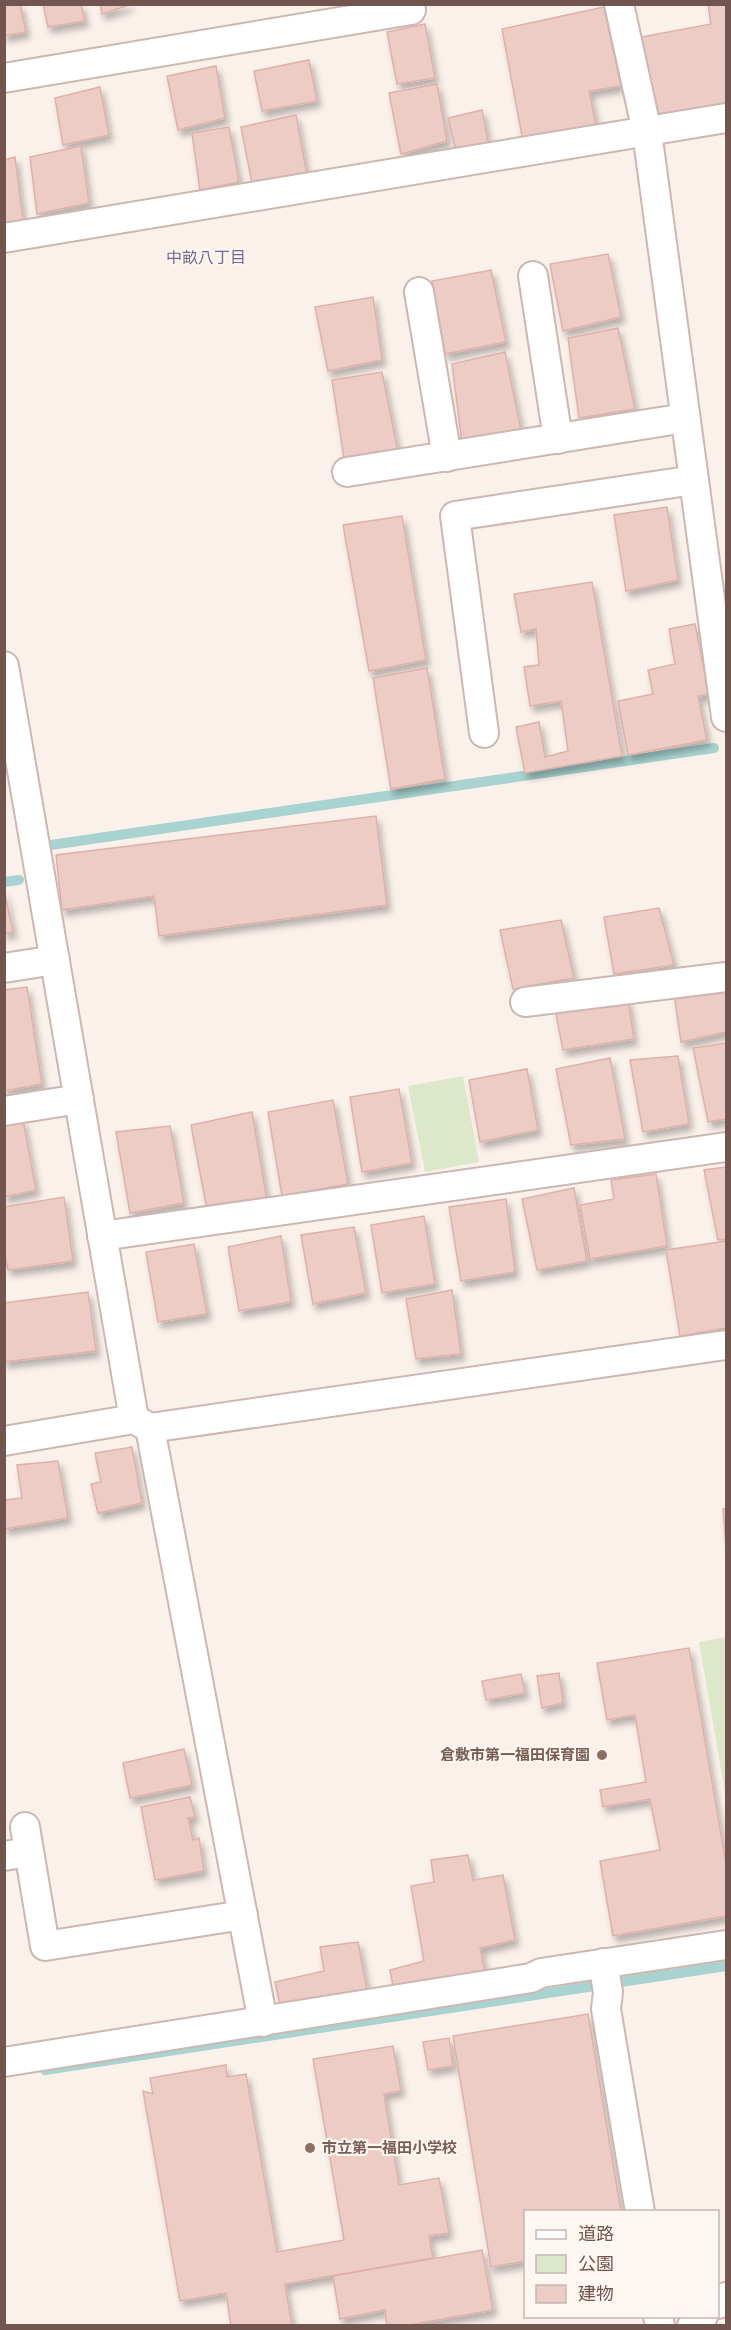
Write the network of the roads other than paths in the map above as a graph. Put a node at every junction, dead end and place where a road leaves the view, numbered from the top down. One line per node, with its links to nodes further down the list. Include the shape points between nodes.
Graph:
1 (619, 4): 5 (street)
2 (411, 10): 3 (street)
3 (4, 78)
4 (726, 118): 5 (street)
5 (647, 132): 6 (street); 9 (street)
6 (4, 238)
7 (533, 276): 10 (street)
8 (419, 292): 11 (street)
9 (685, 418): 10 (street); 13 (street)
10 (558, 438): 11 (street)
11 (447, 457): 12 (street)
12 (347, 472)
13 (694, 480): 15 (street); 16 (street, via 455,516)
14 (4, 666): 17 (street)
15 (726, 717)
16 (484, 733)
17 (55, 960): 18 (street); 21 (street)
18 (4, 968)
19 (726, 977): 20 (street)
20 (525, 1002)
21 (79, 1100): 22 (street); 24 (street)
22 (4, 1111)
23 (726, 1147): 24 (street)
24 (102, 1236): 26 (street)
25 (726, 1345): 26 (street)
26 (142, 1424): 27 (street); 29 (street)
27 (4, 1441)
28 (20, 1845): 29 (street, via 45,1946)
29 (243, 1916): 32 (street)
30 (726, 1945): 31 (street)
31 (606, 1978): 32 (street, via 541,1973 531,1978); 34 (street, via 606,2008)
32 (263, 2022): 33 (street)
33 (4, 2062)
34 (640, 2210)

